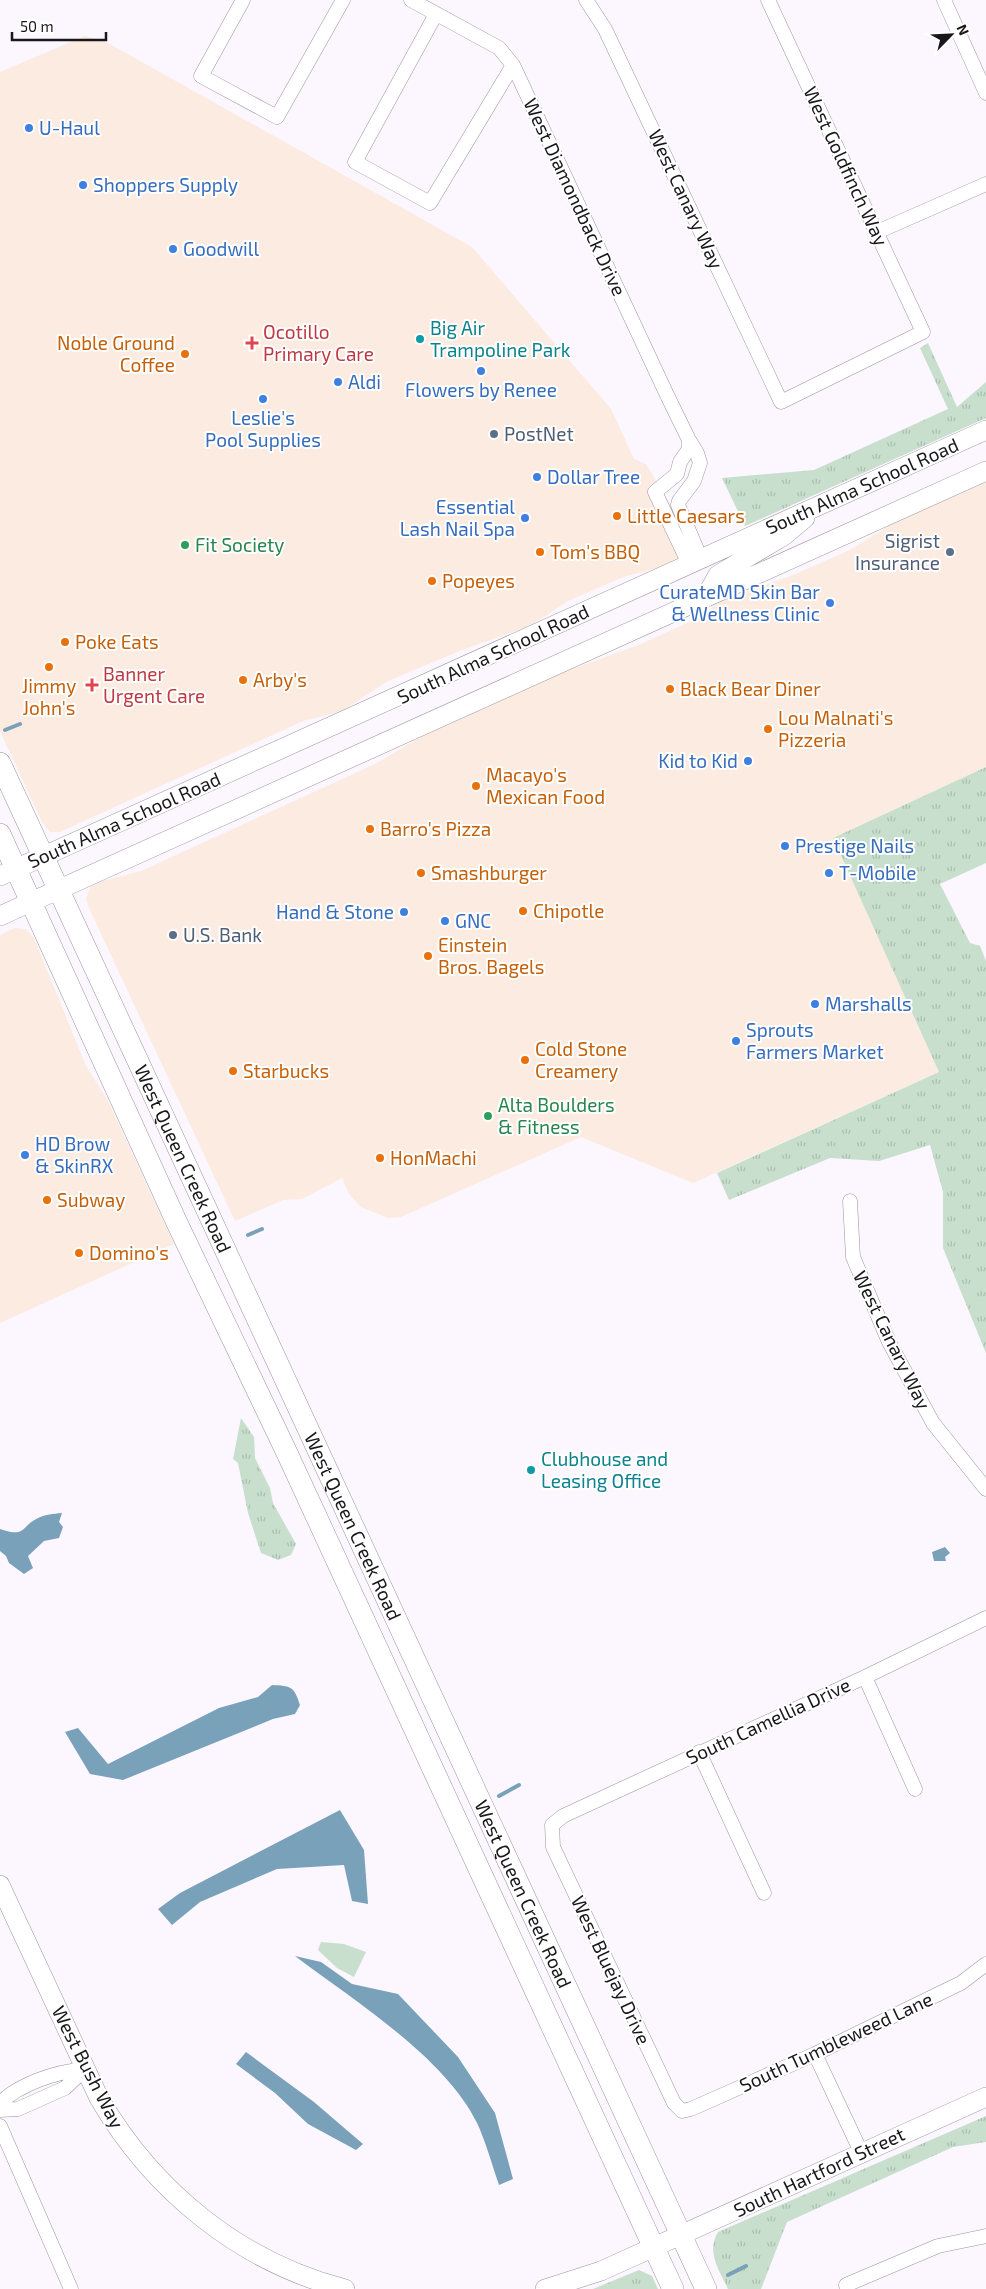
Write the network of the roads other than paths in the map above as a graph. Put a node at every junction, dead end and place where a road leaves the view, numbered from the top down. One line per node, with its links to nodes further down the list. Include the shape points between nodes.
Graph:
1 (243, 0): 2 (street, via 201,76 277,117)
2 (342, 0)
3 (411, 0): 7 (street, West Diamondback Drive)
4 (586, 0): 12 (street, West Canary Way, via 605,29 781,402)
5 (768, 0): 11 (street, West Goldfinch Way)
6 (944, 0): 9 (street)
7 (436, 14): 8 (street, West Diamondback Drive, via 499,48); 8 (street, via 355,162 430,203)
8 (513, 65): 14 (street, West Diamondback Drive)
9 (986, 93)
10 (986, 184): 11 (street)
11 (878, 232): 12 (street, West Goldfinch Way)
12 (923, 332)
13 (986, 430): 16 (main road, South Alma School Road)
14 (689, 440): 17 (street, West Diamondback Drive, via 697,453 699,470 678,505); 17 (street, via 689,449 677,474 655,492)
15 (986, 471): 18 (main road, South Alma School Road)
16 (822, 504): 17 (main road, South Alma School Road); 18 (main road, via 786,535 718,575)
17 (695, 562): 21 (main road, South Alma School Road)
18 (705, 598): 23 (main road, South Alma School Road)
19 (0, 763): 21 (main road, West Queen Creek Road)
20 (0, 834): 22 (main road, West Queen Creek Road)
21 (43, 856): 22 (main road, South Alma School Road); 23 (main road, West Queen Creek Road)
22 (8, 872): 24 (main road, West Queen Creek Road)
23 (58, 889): 24 (main road, South Alma School Road); 27 (main road, West Queen Creek Road)
24 (31, 902): 25 (main road, South Alma School Road); 26 (main road, West Queen Creek Road)
25 (0, 916)
26 (111, 1076): 27 (main road, via 121,1074 131,1080 158,1131); 48 (main road, West Queen Creek Road)
27 (193, 1180): 46 (main road, West Queen Creek Road)
28 (850, 1201): 29 (street, West Canary Way, via 853,1257 889,1342 933,1423)
29 (986, 1489)
30 (986, 1618): 31 (street, South Camellia Drive)
31 (865, 1677): 32 (street, South Camellia Drive); 33 (street)
32 (699, 1752): 34 (street, South Camellia Drive); 36 (street)
33 (915, 1789)
34 (552, 1824): 43 (street, West Bluejay Drive, via 553,1847 674,2103)
35 (0, 1885): 39 (main road, West Bush Way)
36 (764, 1893)
37 (986, 1964): 38 (street, South Tumbleweed Lane, via 961,1983)
38 (815, 2054): 43 (street, South Tumbleweed Lane); 45 (street)
39 (85, 2070): 41 (street, via 61,2072 10,2094); 42 (street, via 65,2088 18,2109); 51 (main road, West Bush Way, via 107,2112 132,2148 153,2174 193,2212 267,2259)
40 (986, 2097): 45 (main road, South Hartford Street)
41 (0, 2103)
42 (0, 2110)
43 (682, 2111)
44 (0, 2126): 50 (street)
45 (861, 2152): 46 (main road, South Hartford Street)
46 (681, 2235): 48 (main road, South Hartford Street); 54 (main road, West Queen Creek Road)
47 (986, 2236): 49 (street, via 938,2246)
48 (653, 2248): 52 (main road, via 588,2276); 53 (main road, West Queen Creek Road)
49 (847, 2287)
50 (71, 2289)
51 (345, 2289)
52 (545, 2289)
53 (673, 2289)
54 (706, 2289)

